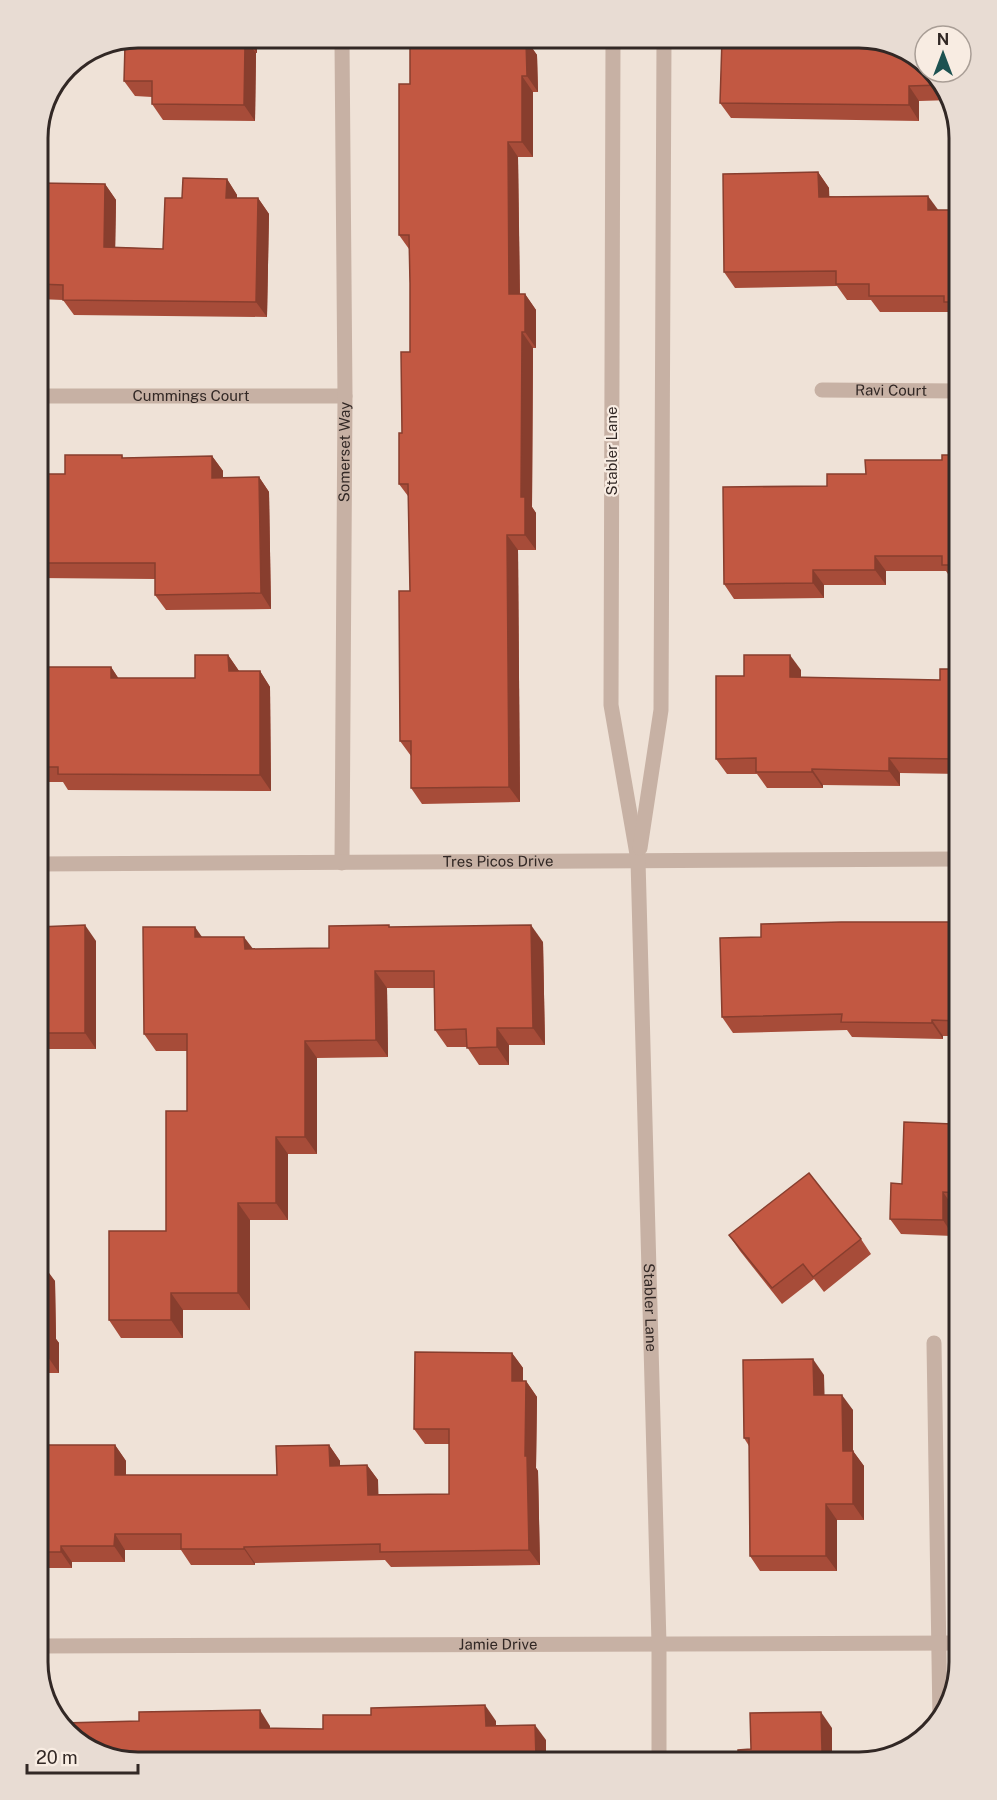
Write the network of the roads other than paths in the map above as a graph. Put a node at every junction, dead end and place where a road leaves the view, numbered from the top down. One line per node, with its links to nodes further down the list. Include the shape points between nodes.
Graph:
1 (342, 48): 7 (street, Somerset Way)
2 (613, 48): 9 (street, Stabler Lane, via 611,705)
3 (664, 48): 9 (street, Stabler Lane, via 661,710)
4 (822, 390): 5 (street, Ravi Court)
5 (949, 391)
6 (48, 396): 7 (street, Cummings Court)
7 (345, 396): 10 (street, Somerset Way)
8 (949, 859): 9 (street, Tres Picos Drive)
9 (638, 860): 10 (street, Tres Picos Drive); 15 (street, Stabler Lane)
10 (342, 863): 11 (street, Tres Picos Drive)
11 (48, 864)
12 (934, 1343): 13 (street)
13 (939, 1643): 14 (street, Jamie Drive); 15 (street, Jamie Drive); 17 (street)
14 (949, 1643)
15 (659, 1644): 16 (street, Jamie Drive); 18 (street, Stabler Lane)
16 (48, 1646)
17 (940, 1702)
18 (659, 1752)

